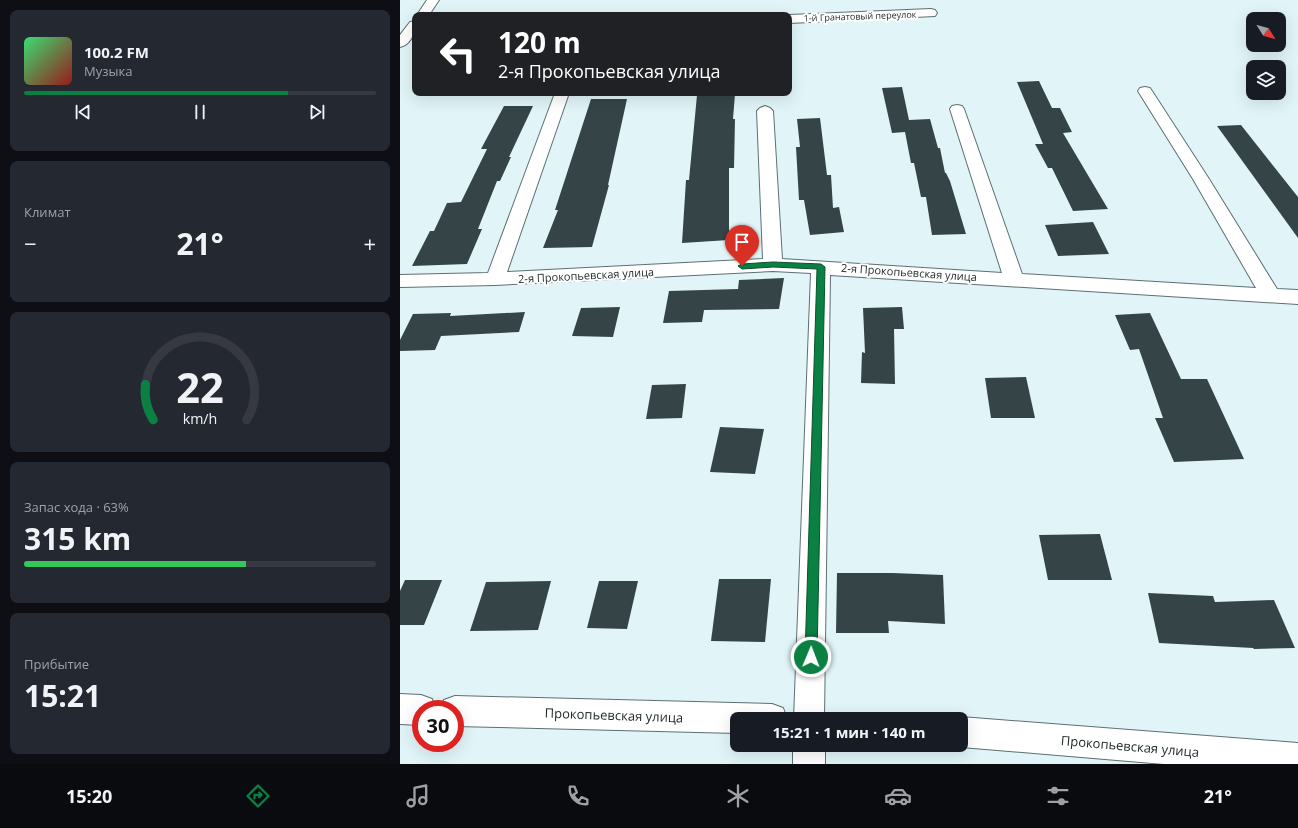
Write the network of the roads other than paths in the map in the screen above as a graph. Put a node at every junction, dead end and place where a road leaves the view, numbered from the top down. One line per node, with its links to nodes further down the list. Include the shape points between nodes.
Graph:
1 (433, 0): 2 (street)
2 (425, 12)
3 (931, 13): 4 (street, 1-й Гранатовый переулок)
4 (792, 19)
5 (1145, 91): 14 (street, via 1202,179)
6 (561, 96): 11 (street)
7 (957, 109): 12 (street)
8 (765, 111): 9 (street)
9 (773, 265): 10 (street, 2-я Прокопьевская улица); 11 (street, 2-я Прокопьевская улица)
10 (821, 267): 12 (street, 2-я Прокопьевская улица); 19 (street)
11 (495, 279): 13 (street, 2-я Прокопьевская улица)
12 (1014, 279): 14 (street, 2-я Прокопьевская улица)
13 (400, 281)
14 (1271, 296): 15 (street, 2-я Прокопьевская улица)
15 (1298, 297)
16 (400, 709): 17 (street)
17 (412, 710)
18 (464, 711): 20 (street, Прокопьевская улица)
19 (809, 712)
20 (730, 718)
21 (968, 733): 23 (street, Прокопьевская улица)
22 (809, 752): 24 (street)
23 (1298, 759)
24 (809, 764)

